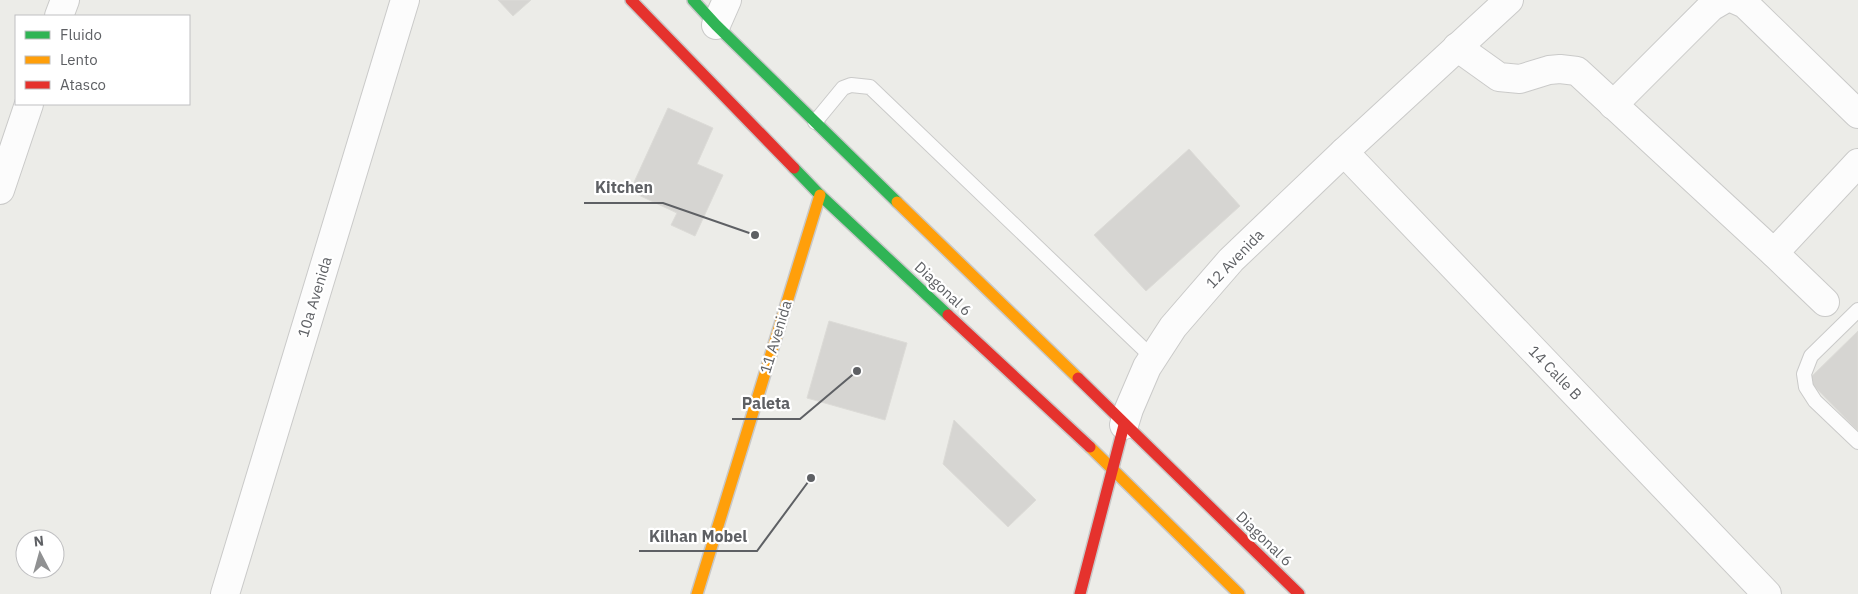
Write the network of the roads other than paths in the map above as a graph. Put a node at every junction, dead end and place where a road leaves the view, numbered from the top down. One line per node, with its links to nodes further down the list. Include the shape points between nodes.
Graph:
1 (65, 0): 9 (street)
2 (405, 0): 27 (street, 10a Avenida)
3 (631, 0): 19 (main road, Diagonal 6)
4 (694, 0): 10 (main road, Diagonal 6)
5 (727, 0): 10 (street)
6 (1508, 0): 11 (street, 12 Avenida)
7 (1723, 0): 13 (street, via 1711,7)
8 (1736, 0): 14 (street, via 1745,4)
9 (59, 15)
10 (716, 25): 15 (main road, Diagonal 6)
11 (1457, 47): 13 (street, via 1499,77 1520,79 1549,70 1577,70); 16 (street, 12 Avenida)
12 (29, 105): 18 (street)
13 (1613, 105): 20 (street)
14 (1858, 114)
15 (815, 122): 23 (lane, via 842,88 851,85 870,87); 24 (main road, Diagonal 6)
16 (1344, 152): 23 (street, 12 Avenida, via 1231,260 1174,327); 32 (street, 14 Calle B)
17 (1858, 163): 20 (street)
18 (0, 190)
19 (820, 195): 26 (main road, Diagonal 6); 28 (main road, 11 Avenida)
20 (1774, 253): 21 (street)
21 (1825, 302)
22 (1858, 310): 25 (lane, via 1811,356 1804,374 1806,387 1815,401)
23 (1153, 358): 24 (street, 12 Avenida)
24 (1124, 425): 26 (main road, 12 Avenida); 31 (main road, Diagonal 6)
25 (1858, 442)
26 (1114, 469): 29 (main road, 12 Avenida); 30 (main road, Diagonal 6)
27 (225, 594)
28 (698, 594)
29 (1080, 594)
30 (1239, 594)
31 (1299, 594)
32 (1766, 594)

